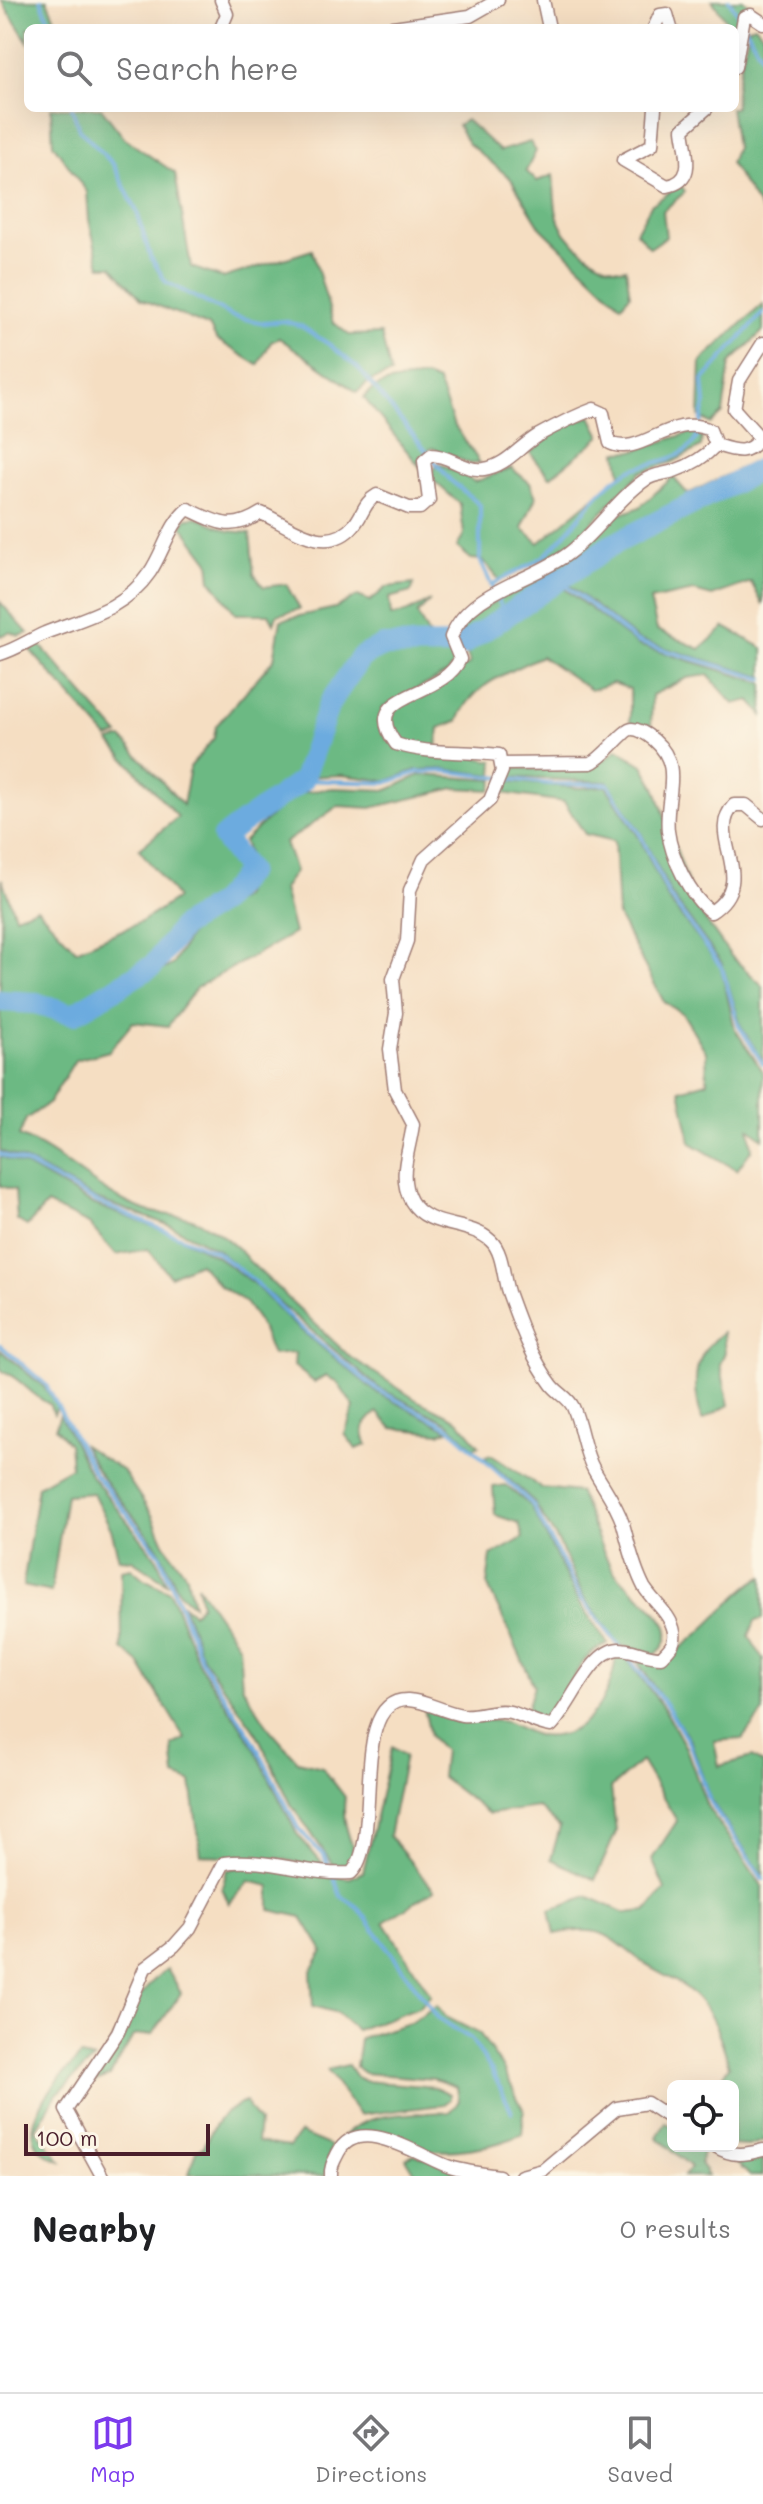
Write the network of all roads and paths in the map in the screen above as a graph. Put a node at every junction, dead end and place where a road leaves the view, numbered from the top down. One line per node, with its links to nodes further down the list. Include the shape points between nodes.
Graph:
1 (221, 0): 5 (street, via 227,14)
2 (498, 0): 6 (street, via 470,16)
3 (543, 0): 7 (street)
4 (763, 23): 10 (street, via 751,15 744,17)
5 (223, 24)
6 (414, 24)
7 (548, 24)
8 (656, 24): 9 (street, via 667,14)
9 (670, 24)
10 (739, 45)
11 (655, 112): 12 (street, via 652,145 623,160 667,186 687,172 690,159 683,129)
12 (702, 112)
13 (763, 343): 14 (street, via 739,381 734,409 760,438 742,452)
14 (716, 445): 15 (street, via 710,430 696,423 617,446 610,443 603,413 594,409 485,469 431,455 424,461 429,500 420,508 377,495 344,535 329,539 310,538 261,513 242,525 231,525 188,509 133,593 94,617); 16 (street, via 675,471 645,479 567,555 503,586 465,616 451,637 460,659 442,682 386,710 386,731 396,744 414,750 499,755)
15 (0, 654)
16 (502, 767): 17 (street, via 591,763 603,758 624,731 647,734 673,766 670,841 690,887 711,912 734,881 725,814 734,805 746,805); 21 (street, via 497,786 477,813 424,859 410,890 407,941 393,979 396,1013 390,1049 395,1090 413,1124 405,1184 416,1209 444,1224 479,1233 499,1253 523,1333 553,1386 572,1403 593,1469 623,1523 636,1570 670,1619 672,1647 661,1657 645,1658 622,1649 607,1651 595,1660 570,1705 551,1726 510,1712 463,1715 405,1699 390,1706 373,1732 362,1863 351,1873 333,1874 278,1862 224,1863 190,1928 145,1968 118,2032 66,2110)
17 (763, 819)
18 (667, 2116): 24 (street, via 647,2103 617,2108 543,2170)
19 (763, 2150): 20 (street, via 744,2155)
20 (724, 2152)
21 (102, 2176)
22 (331, 2176): 23 (street, via 341,2148 355,2138 382,2137 450,2167)
23 (499, 2176)
24 (521, 2176)

